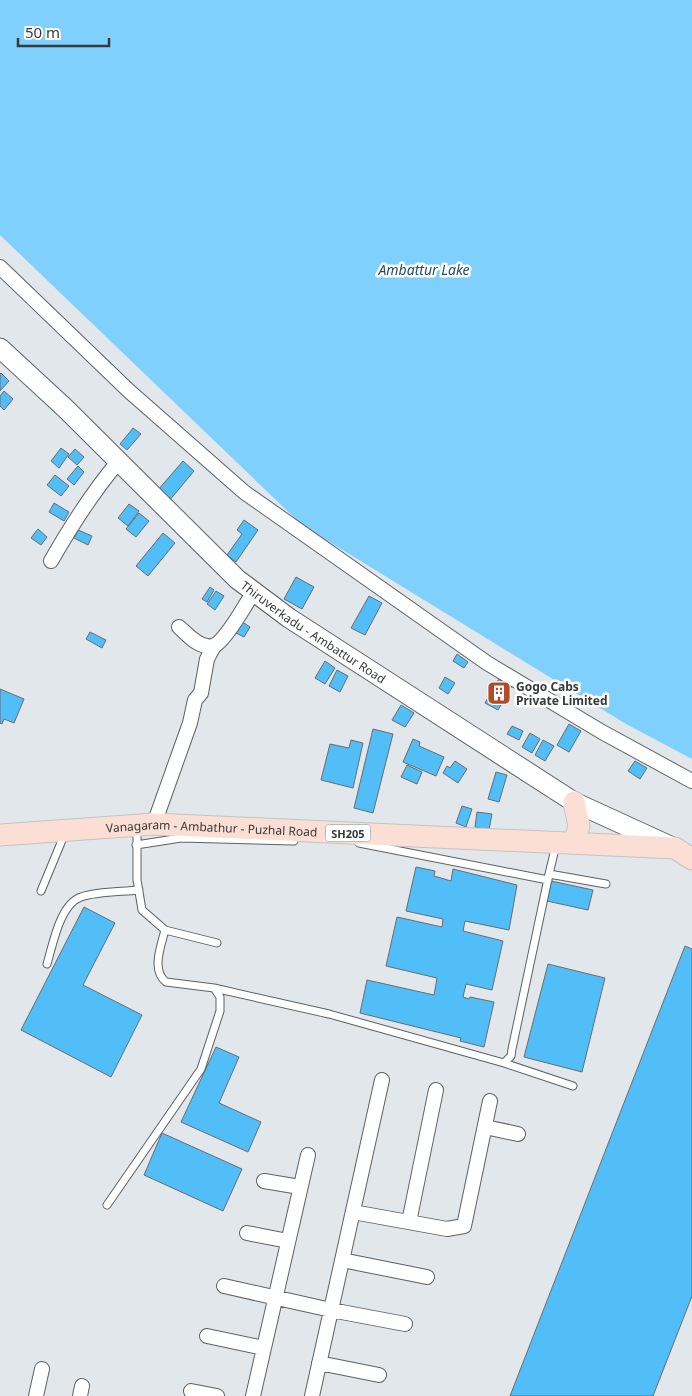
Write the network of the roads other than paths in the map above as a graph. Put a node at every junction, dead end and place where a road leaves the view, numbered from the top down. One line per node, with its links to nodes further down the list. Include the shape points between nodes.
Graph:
1 (0, 267): 8 (street, via 129,391 244,492 487,662 602,732)
2 (0, 348): 3 (main road, Thiruverkadu - Ambattur Road)
3 (118, 462): 4 (street, via 79,513); 5 (main road, Thiruverkadu - Ambattur Road)
4 (51, 561)
5 (254, 592): 7 (street); 9 (main road, Thiruverkadu - Ambattur Road, via 289,618)
6 (179, 627): 7 (street, via 198,644)
7 (214, 646): 11 (street, via 207,659 201,693 195,700 190,723)
8 (692, 781)
9 (574, 802): 15 (main road, via 579,826); 16 (main road, Thiruverkadu - Ambattur Road)
10 (66, 830): 11 (main road, Vanagaram - Ambathur - Puzhal Road / SH205); 12 (main road, Vanagaram - Ambathur - Puzhal Road / SH205); 20 (lane)
11 (142, 831): 13 (lane, via 181,838); 15 (main road, Vanagaram - Ambathur - Puzhal Road / SH205); 19 (lane, via 137,880)
12 (0, 835)
13 (302, 841)
14 (349, 843): 17 (lane)
15 (566, 843): 16 (main road, Vanagaram - Ambathur - Puzhal Road / SH205); 17 (lane)
16 (684, 854)
17 (548, 877): 18 (lane); 25 (lane, via 511,1056)
18 (606, 884)
19 (139, 890): 21 (lane, via 142,910); 23 (lane, via 92,895 70,904 62,915)
20 (41, 891)
21 (165, 930): 22 (lane); 24 (lane, via 158,966 160,978 166,982)
22 (217, 943)
23 (47, 964)
24 (214, 988): 25 (lane, via 329,1014); 35 (lane, via 220,997 220,1011 201,1069)
25 (504, 1063): 27 (lane)
26 (382, 1080): 36 (street)
27 (573, 1086)
28 (436, 1090): 37 (street)
29 (490, 1101): 30 (street)
30 (485, 1127): 31 (street); 37 (street, via 464,1226 447,1230)
31 (518, 1134)
32 (308, 1155): 34 (street)
33 (264, 1181): 34 (street)
34 (300, 1187): 39 (street)
35 (107, 1205)
36 (353, 1212): 37 (street); 40 (street)
37 (409, 1222)
38 (247, 1232): 39 (street)
39 (288, 1242): 43 (street)
40 (342, 1260): 41 (street); 44 (street)
41 (427, 1277)
42 (224, 1286): 43 (street)
43 (276, 1298): 44 (street); 47 (street)
44 (331, 1310): 45 (street); 48 (street)
45 (405, 1324)
46 (207, 1336): 47 (street)
47 (264, 1348): 54 (street)
48 (319, 1362): 50 (street); 55 (street)
49 (42, 1370): 52 (street)
50 (379, 1375)
51 (191, 1391): 53 (street)
52 (36, 1396)
53 (217, 1396)
54 (253, 1396)
55 (312, 1396)

